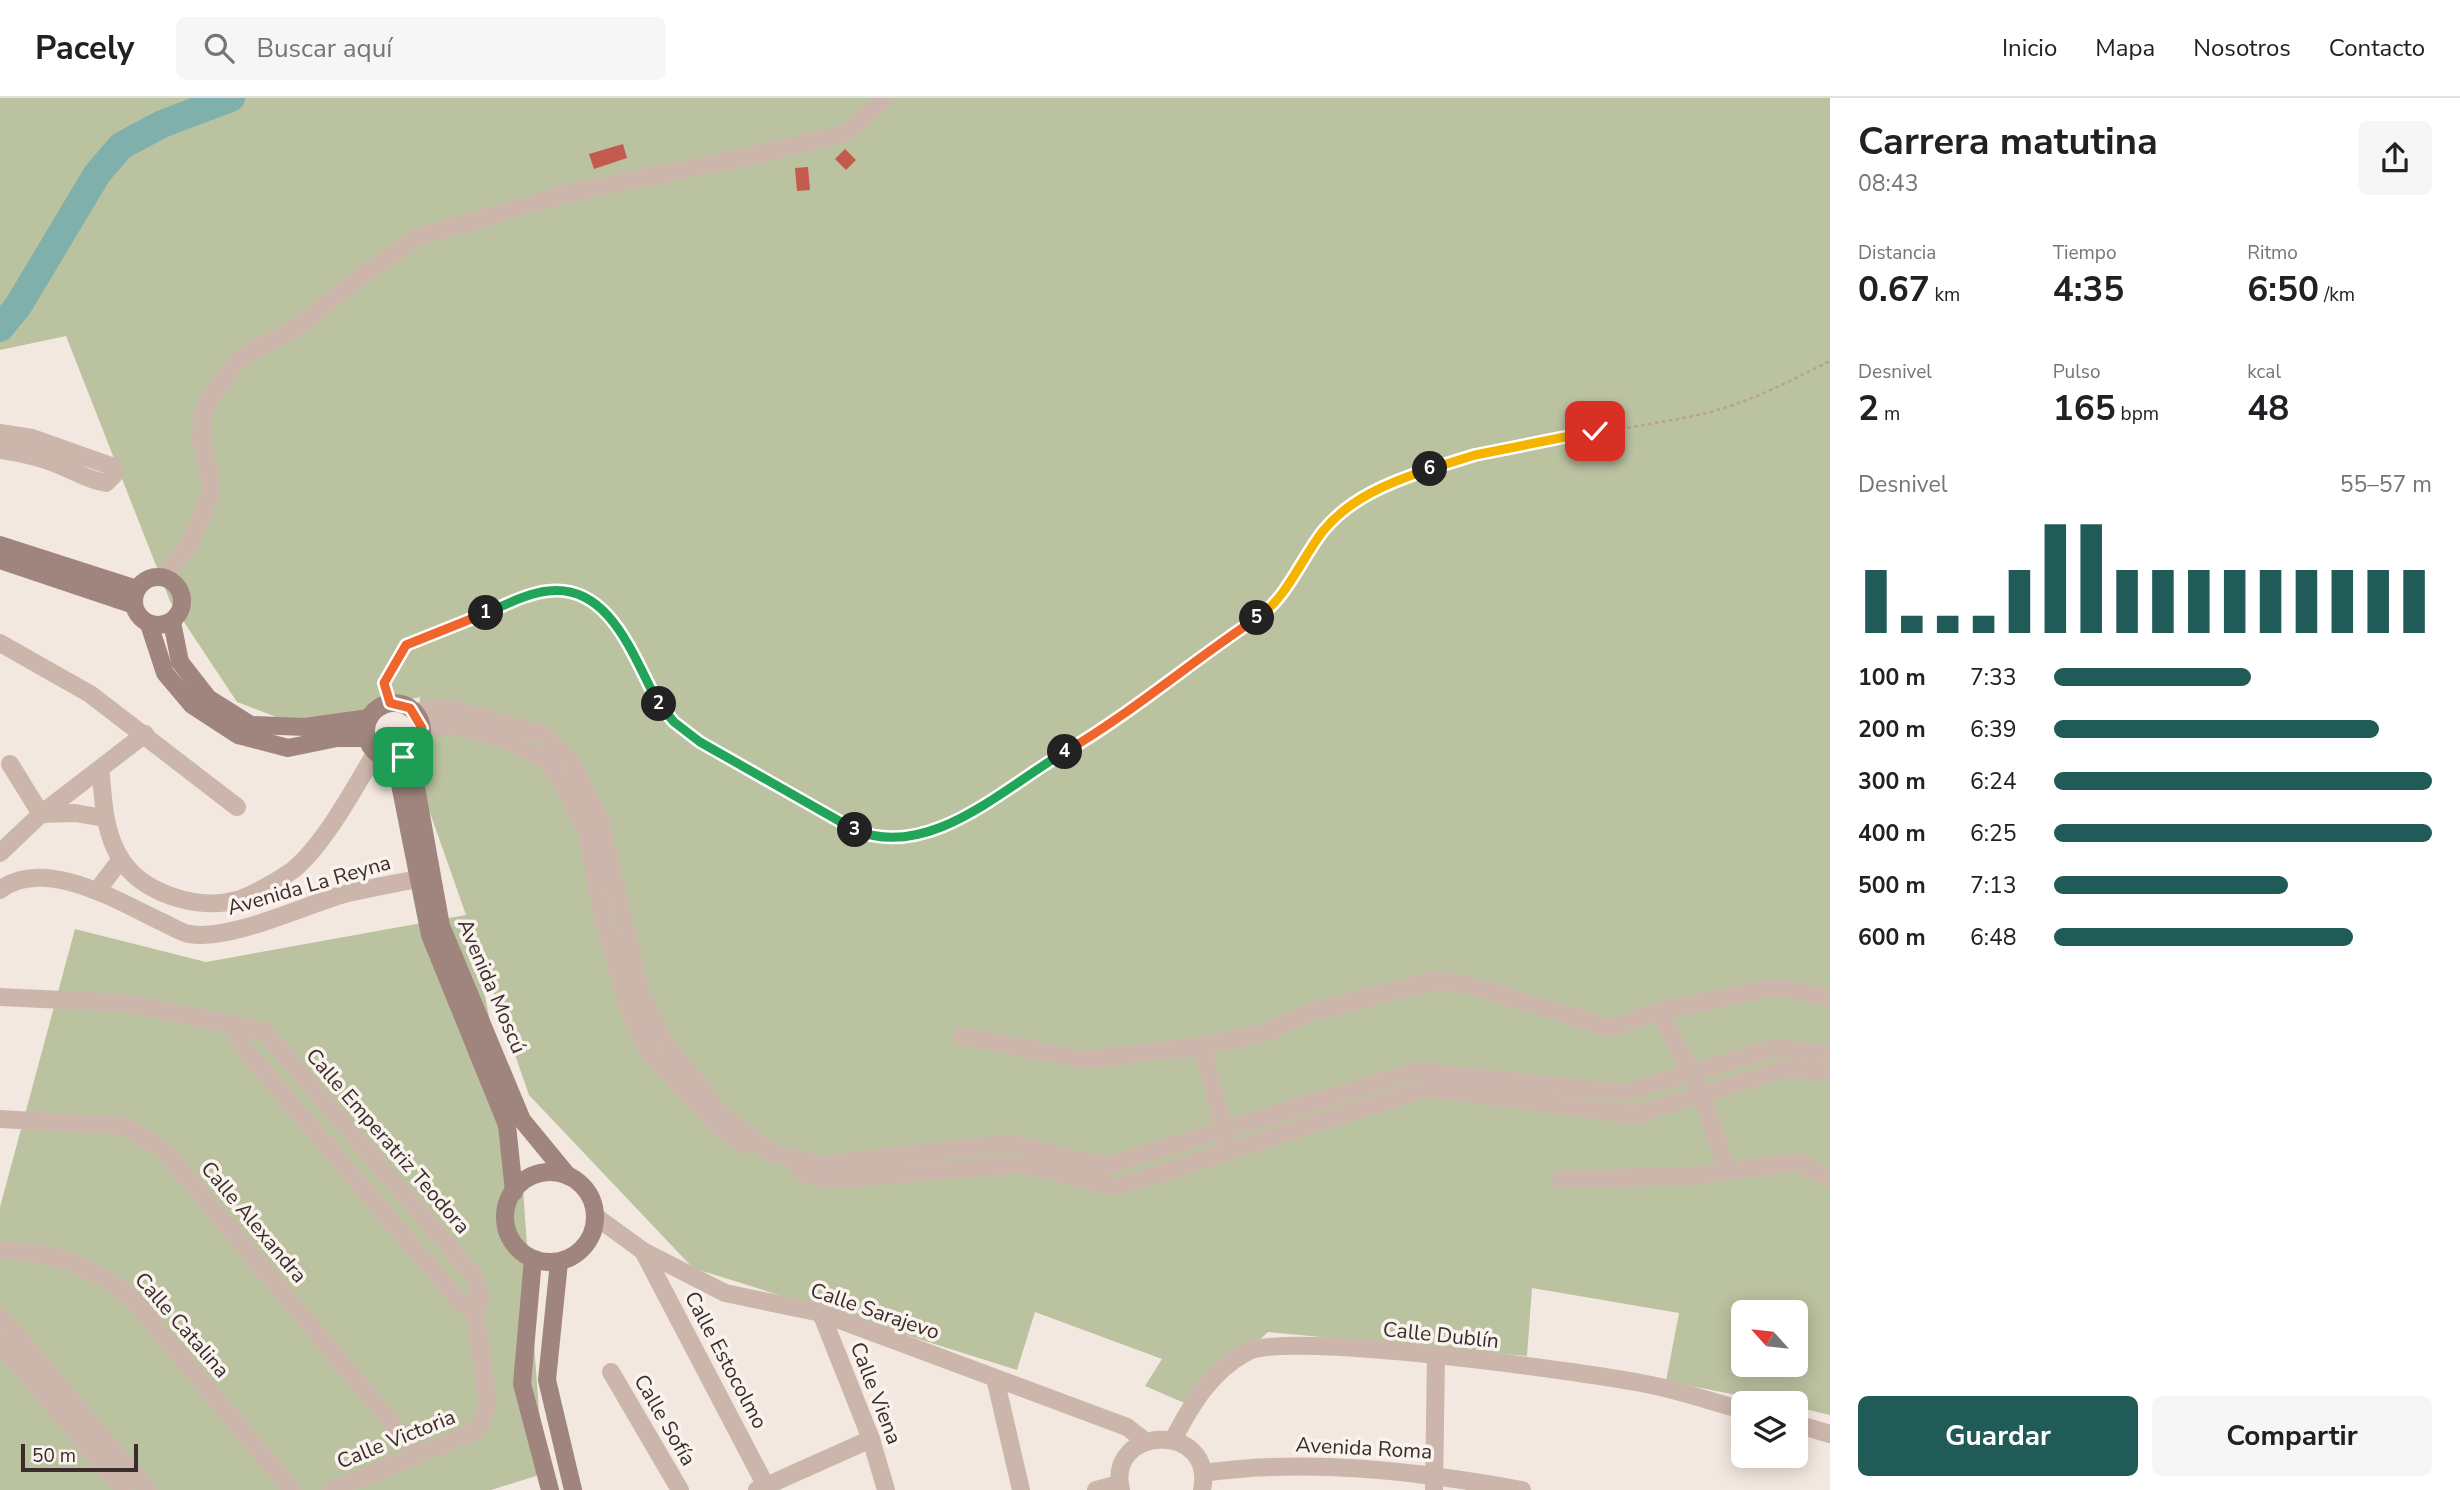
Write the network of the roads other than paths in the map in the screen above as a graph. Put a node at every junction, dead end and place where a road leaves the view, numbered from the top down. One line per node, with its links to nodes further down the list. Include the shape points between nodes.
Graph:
1 (885, 98): 6 (street, via 847,133 566,194 418,237 301,325 240,358 217,388 202,416 210,497 189,545)
2 (0, 433): 3 (street, via 32,438 111,466 114,475 106,483 82,478 25,453)
3 (0, 450)
4 (0, 545): 7 (street)
5 (0, 560): 7 (street)
6 (163, 577): 7 (street, via 148,579); 8 (street, via 181,593 181,609)
7 (136, 597): 9 (street, via 136,613)
8 (172, 622): 9 (street); 11 (street, via 180,662 208,698 251,725 305,727)
9 (149, 624): 14 (street, via 165,673 192,705 238,735 288,748 337,738)
10 (0, 643): 13 (street, via 90,694)
11 (369, 718): 12 (street, via 390,703 404,705); 14 (street)
12 (419, 720): 15 (street, via 417,747); 43 (street, via 508,740 547,761 600,853 603,917 650,1054 721,1129 779,1167 829,1180)
13 (145, 734): 17 (street); 18 (street)
14 (372, 745): 15 (street); 26 (street, Avenida La Reyna, via 335,820 293,869)
15 (402, 756): 23 (street, Avenida Moscú); 31 (street, Avenida Moscú, via 441,926)
16 (10, 764): 19 (street)
17 (100, 769): 19 (street); 20 (street, Avenida La Reyna)
18 (237, 807)
19 (41, 814): 20 (street); 21 (street)
20 (104, 818): 22 (street, Avenida La Reyna)
21 (0, 853)
22 (121, 859): 25 (street); 26 (street, Avenida La Reyna, via 145,885 187,902)
23 (417, 879): 27 (street, Avenida La Reyna, via 344,894); 31 (street, Avenida Moscú, via 430,935)
24 (0, 890): 25 (street, Avenida La Reyna, via 33,878 63,880)
25 (97, 891): 27 (street, Avenida La Reyna, via 189,934 226,933)
26 (245, 896): 27 (street)
27 (257, 922)
28 (0, 997): 32 (street, Calle Emperatriz Teodora, via 126,1003)
29 (1830, 998): 30 (street, via 1776,987)
30 (1659, 1011): 34 (street, via 1611,1028 1437,980 1311,1012 1266,1032); 36 (street)
31 (470, 1015): 40 (street, Avenida Moscú)
32 (232, 1025): 54 (street, via 253,1059 460,1302); 54 (street, Calle Emperatriz Teodora, via 264,1031 474,1276 480,1296)
33 (962, 1036): 34 (street, via 1085,1060)
34 (1202, 1046): 41 (street)
35 (1830, 1054): 36 (street, via 1776,1048)
36 (1690, 1072): 38 (street); 41 (street, via 1622,1093 1416,1071)
37 (1830, 1073): 38 (street, via 1788,1068)
38 (1702, 1095): 42 (street, via 1635,1115 1427,1087); 44 (street)
39 (0, 1119): 69 (street, Calle Alexandra, via 123,1126 163,1149)
40 (515, 1122): 45 (street, Avenida Moscú); 48 (street, Avenida Moscú)
41 (1223, 1130): 42 (street); 43 (street, via 1105,1166 1009,1143)
42 (1230, 1150): 43 (street, via 1117,1187 1021,1164)
43 (895, 1164)
44 (1727, 1170): 46 (street, via 1796,1162); 47 (street, via 1693,1176)
45 (568, 1176): 48 (street, via 540,1173); 49 (street, via 587,1192)
46 (1830, 1178)
47 (1561, 1179)
48 (514, 1192): 52 (street, via 505,1214 506,1228 521,1252)
49 (595, 1216): 51 (street, Calle Sarajevo); 53 (street, via 585,1245)
50 (0, 1251): 76 (street, Calle Catalina, via 58,1258 115,1283)
51 (643, 1251): 55 (street, Calle Sarajevo, via 725,1293); 73 (street, Calle Estocolmo)
52 (533, 1259): 53 (street); 78 (street, via 522,1384)
53 (559, 1262): 79 (street, via 547,1380)
54 (475, 1313): 63 (street, Calle Emperatriz Teodora, via 488,1401)
55 (821, 1313): 60 (street, Calle Sarajevo); 65 (street, Calle Viena)
56 (0, 1316): 57 (street)
57 (6, 1345): 67 (street)
58 (1436, 1356): 61 (street, Calle Dublín, via 1642,1383); 66 (street, Calle Dublín, via 1285,1344 1248,1351 1212,1378); 71 (street)
59 (611, 1372): 80 (street, Calle Sofía)
60 (995, 1378): 68 (street, Calle Sarajevo, via 1127,1427); 82 (street)
61 (1731, 1407)
62 (1808, 1428): 64 (street)
63 (478, 1430): 69 (street, Calle Victoria)
64 (1830, 1434)
65 (871, 1439): 73 (street); 81 (street, Calle Viena)
66 (1173, 1440): 68 (street); 70 (street, via 1193,1452)
67 (95, 1441): 74 (street); 75 (street)
68 (1145, 1441): 72 (street, via 1126,1458)
69 (418, 1454): 77 (street, Calle Victoria)
70 (1202, 1481): 71 (street, Avenida Roma, via 1258,1465)
71 (1434, 1482): 84 (street, Avenida Roma)
72 (1120, 1487): 83 (street)
73 (764, 1488)
74 (125, 1490)
75 (148, 1490)
76 (292, 1490)
77 (331, 1490)
78 (550, 1490)
79 (573, 1490)
80 (680, 1490)
81 (886, 1490)
82 (1021, 1490)
83 (1096, 1490)
84 (1522, 1490)

